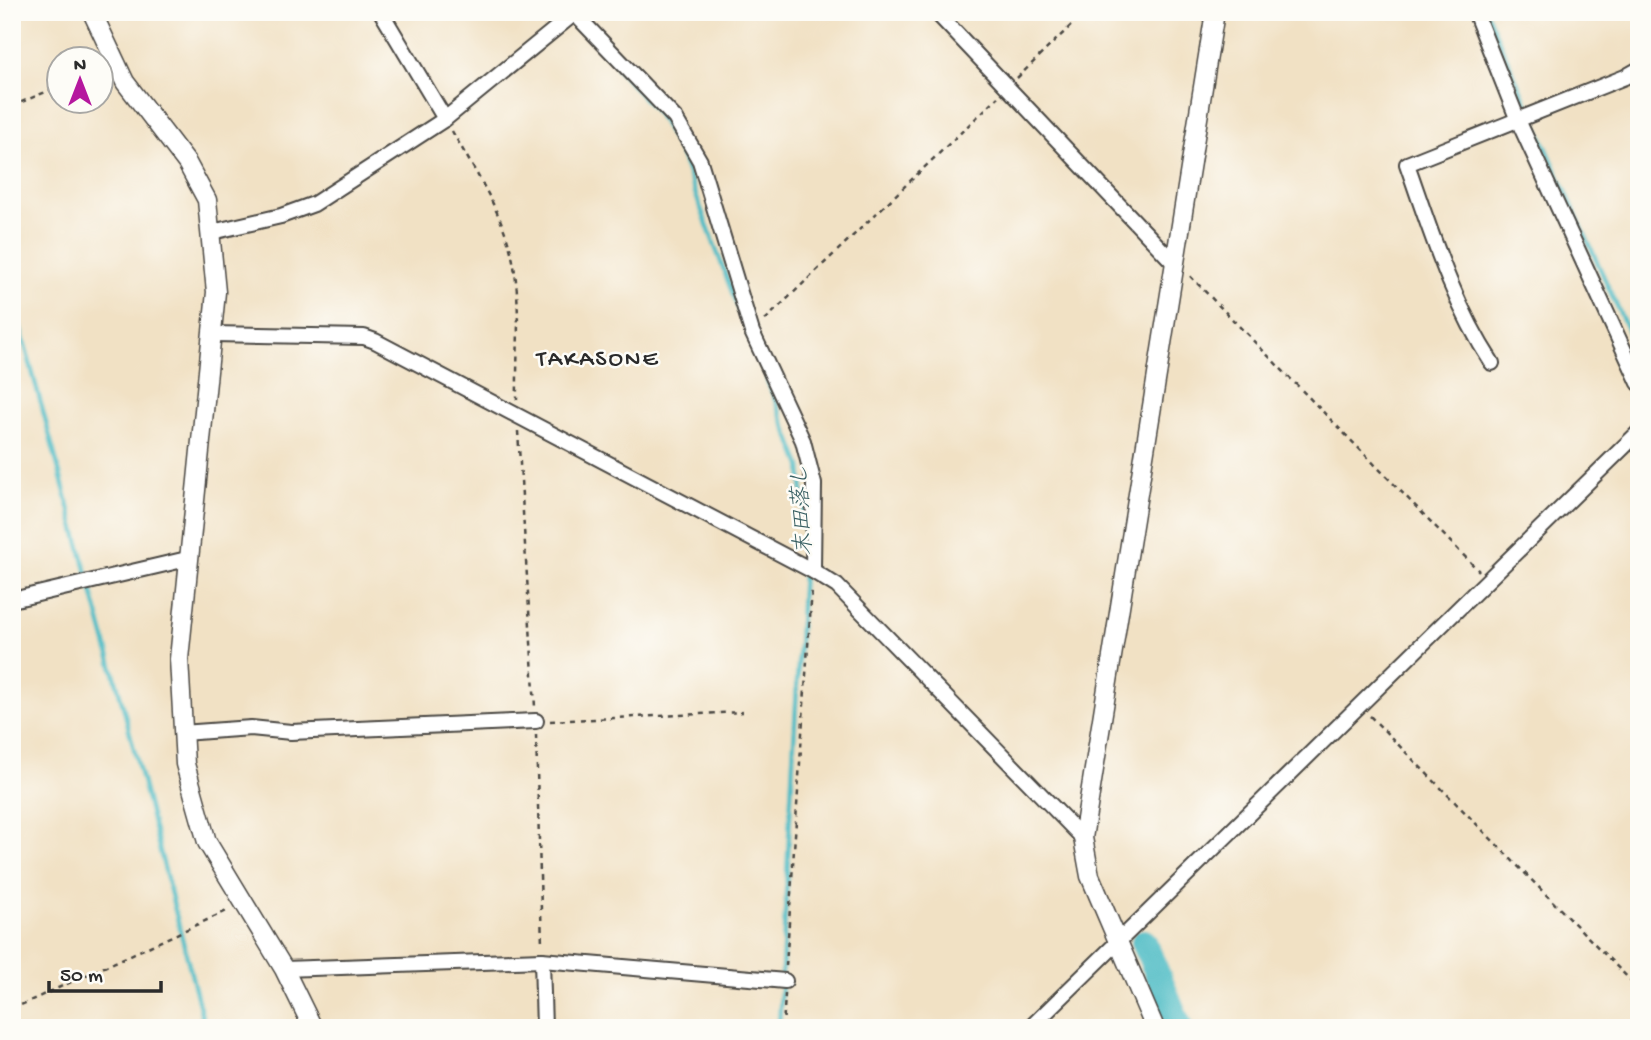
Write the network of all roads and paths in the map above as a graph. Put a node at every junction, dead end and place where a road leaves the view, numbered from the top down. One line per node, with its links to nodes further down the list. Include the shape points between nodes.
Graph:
1 (92, 12): 14 (street, via 125,82 201,183)
2 (381, 12): 13 (street)
3 (936, 12): 9 (street)
4 (1085, 12): 9 (path)
5 (1215, 12): 15 (street)
6 (1475, 12): 12 (street)
7 (576, 13): 13 (street); 16 (street, via 687,135 700,162)
8 (1639, 69): 12 (street)
9 (1008, 87): 15 (street); 16 (path)
10 (46, 92): 11 (path)
11 (12, 106)
12 (1526, 115): 18 (street, via 1407,164 1466,320); 19 (street)
13 (445, 118): 14 (street, via 314,204); 20 (path, via 491,201 512,253)
14 (212, 232): 17 (street)
15 (1175, 264): 24 (path); 30 (street)
16 (752, 332): 23 (street, via 803,441 814,484)
17 (213, 334): 20 (street, via 364,337 435,370); 22 (street)
18 (1492, 363)
19 (1639, 383)
20 (517, 417): 23 (street); 28 (path)
21 (1639, 432): 24 (street)
22 (187, 559): 25 (street); 29 (street, via 179,659)
23 (813, 571): 30 (street, via 837,586); 35 (path)
24 (1489, 581): 26 (street)
25 (12, 600)
26 (1360, 706): 32 (street); 36 (path)
27 (743, 712): 28 (path)
28 (536, 721): 29 (street); 33 (path)
29 (182, 733): 31 (street, via 190,790 207,842)
30 (1083, 838): 32 (street, via 1090,876)
31 (246, 902): 34 (street); 37 (path)
32 (1117, 942): 41 (street); 42 (street)
33 (542, 960): 34 (street); 35 (street); 39 (street)
34 (284, 969): 38 (street)
35 (785, 981): 40 (path)
36 (1639, 989)
37 (12, 1009)
38 (313, 1028)
39 (544, 1028)
40 (783, 1028)
41 (1030, 1028)
42 (1155, 1028)

